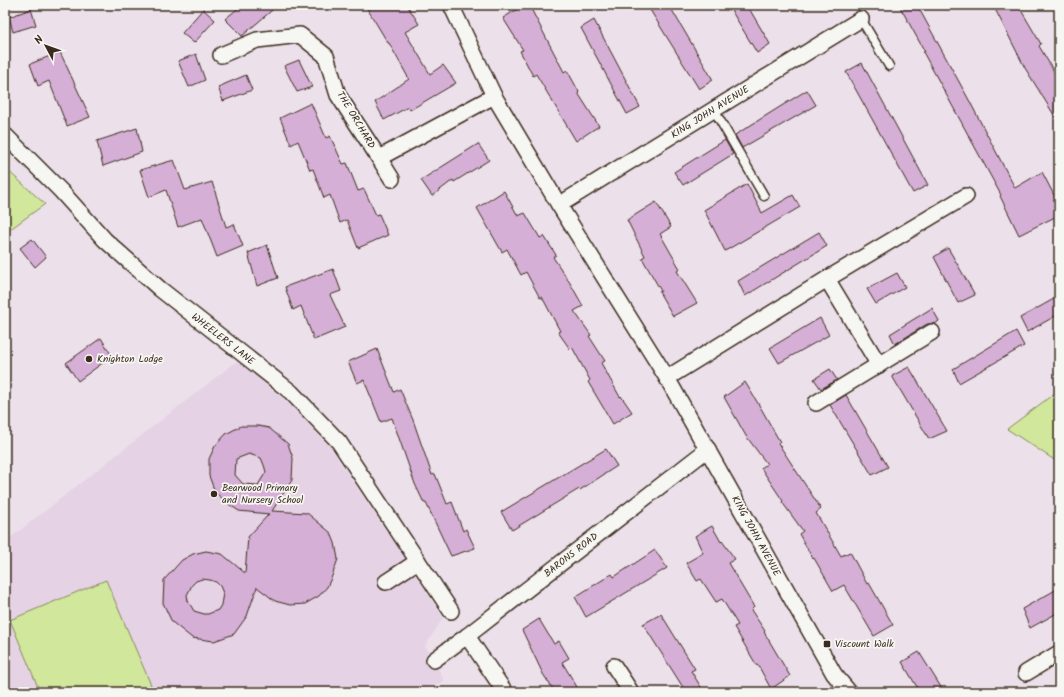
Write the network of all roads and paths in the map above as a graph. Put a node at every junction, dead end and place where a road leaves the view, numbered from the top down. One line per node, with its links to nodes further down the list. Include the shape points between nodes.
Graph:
1 (451, 5): 5 (street, KING JOHN AVENUE)
2 (861, 19): 4 (lane); 6 (street, KING JOHN AVENUE)
3 (220, 55): 8 (street, THE ORCHARD, via 257,40 300,34 326,56 338,95)
4 (889, 66)
5 (494, 96): 8 (street, THE ORCHARD); 12 (street, KING JOHN AVENUE)
6 (714, 110): 10 (lane); 12 (street, KING JOHN AVENUE)
7 (5, 136): 19 (street, WHEELERS LANE, via 61,191 105,240 160,289 291,392 339,442)
8 (379, 158): 9 (street, THE ORCHARD)
9 (392, 179)
10 (764, 196)
11 (966, 196): 13 (street)
12 (559, 205): 16 (street, KING JOHN AVENUE)
13 (827, 279): 15 (street); 16 (street)
14 (932, 332): 15 (street)
15 (879, 365): 17 (street)
16 (667, 378): 18 (street, KING JOHN AVENUE)
17 (816, 403)
18 (708, 449): 22 (street, BARONS ROAD); 29 (street, KING JOHN AVENUE, via 834,674)
19 (418, 561): 20 (street); 21 (street, WHEELERS LANE)
20 (386, 582)
21 (451, 612)
22 (467, 636): 24 (street, BARONS ROAD); 27 (street)
23 (1059, 653): 26 (street)
24 (434, 660)
25 (614, 666): 28 (street)
26 (1026, 673)
27 (505, 692)
28 (631, 692)
29 (849, 692)

